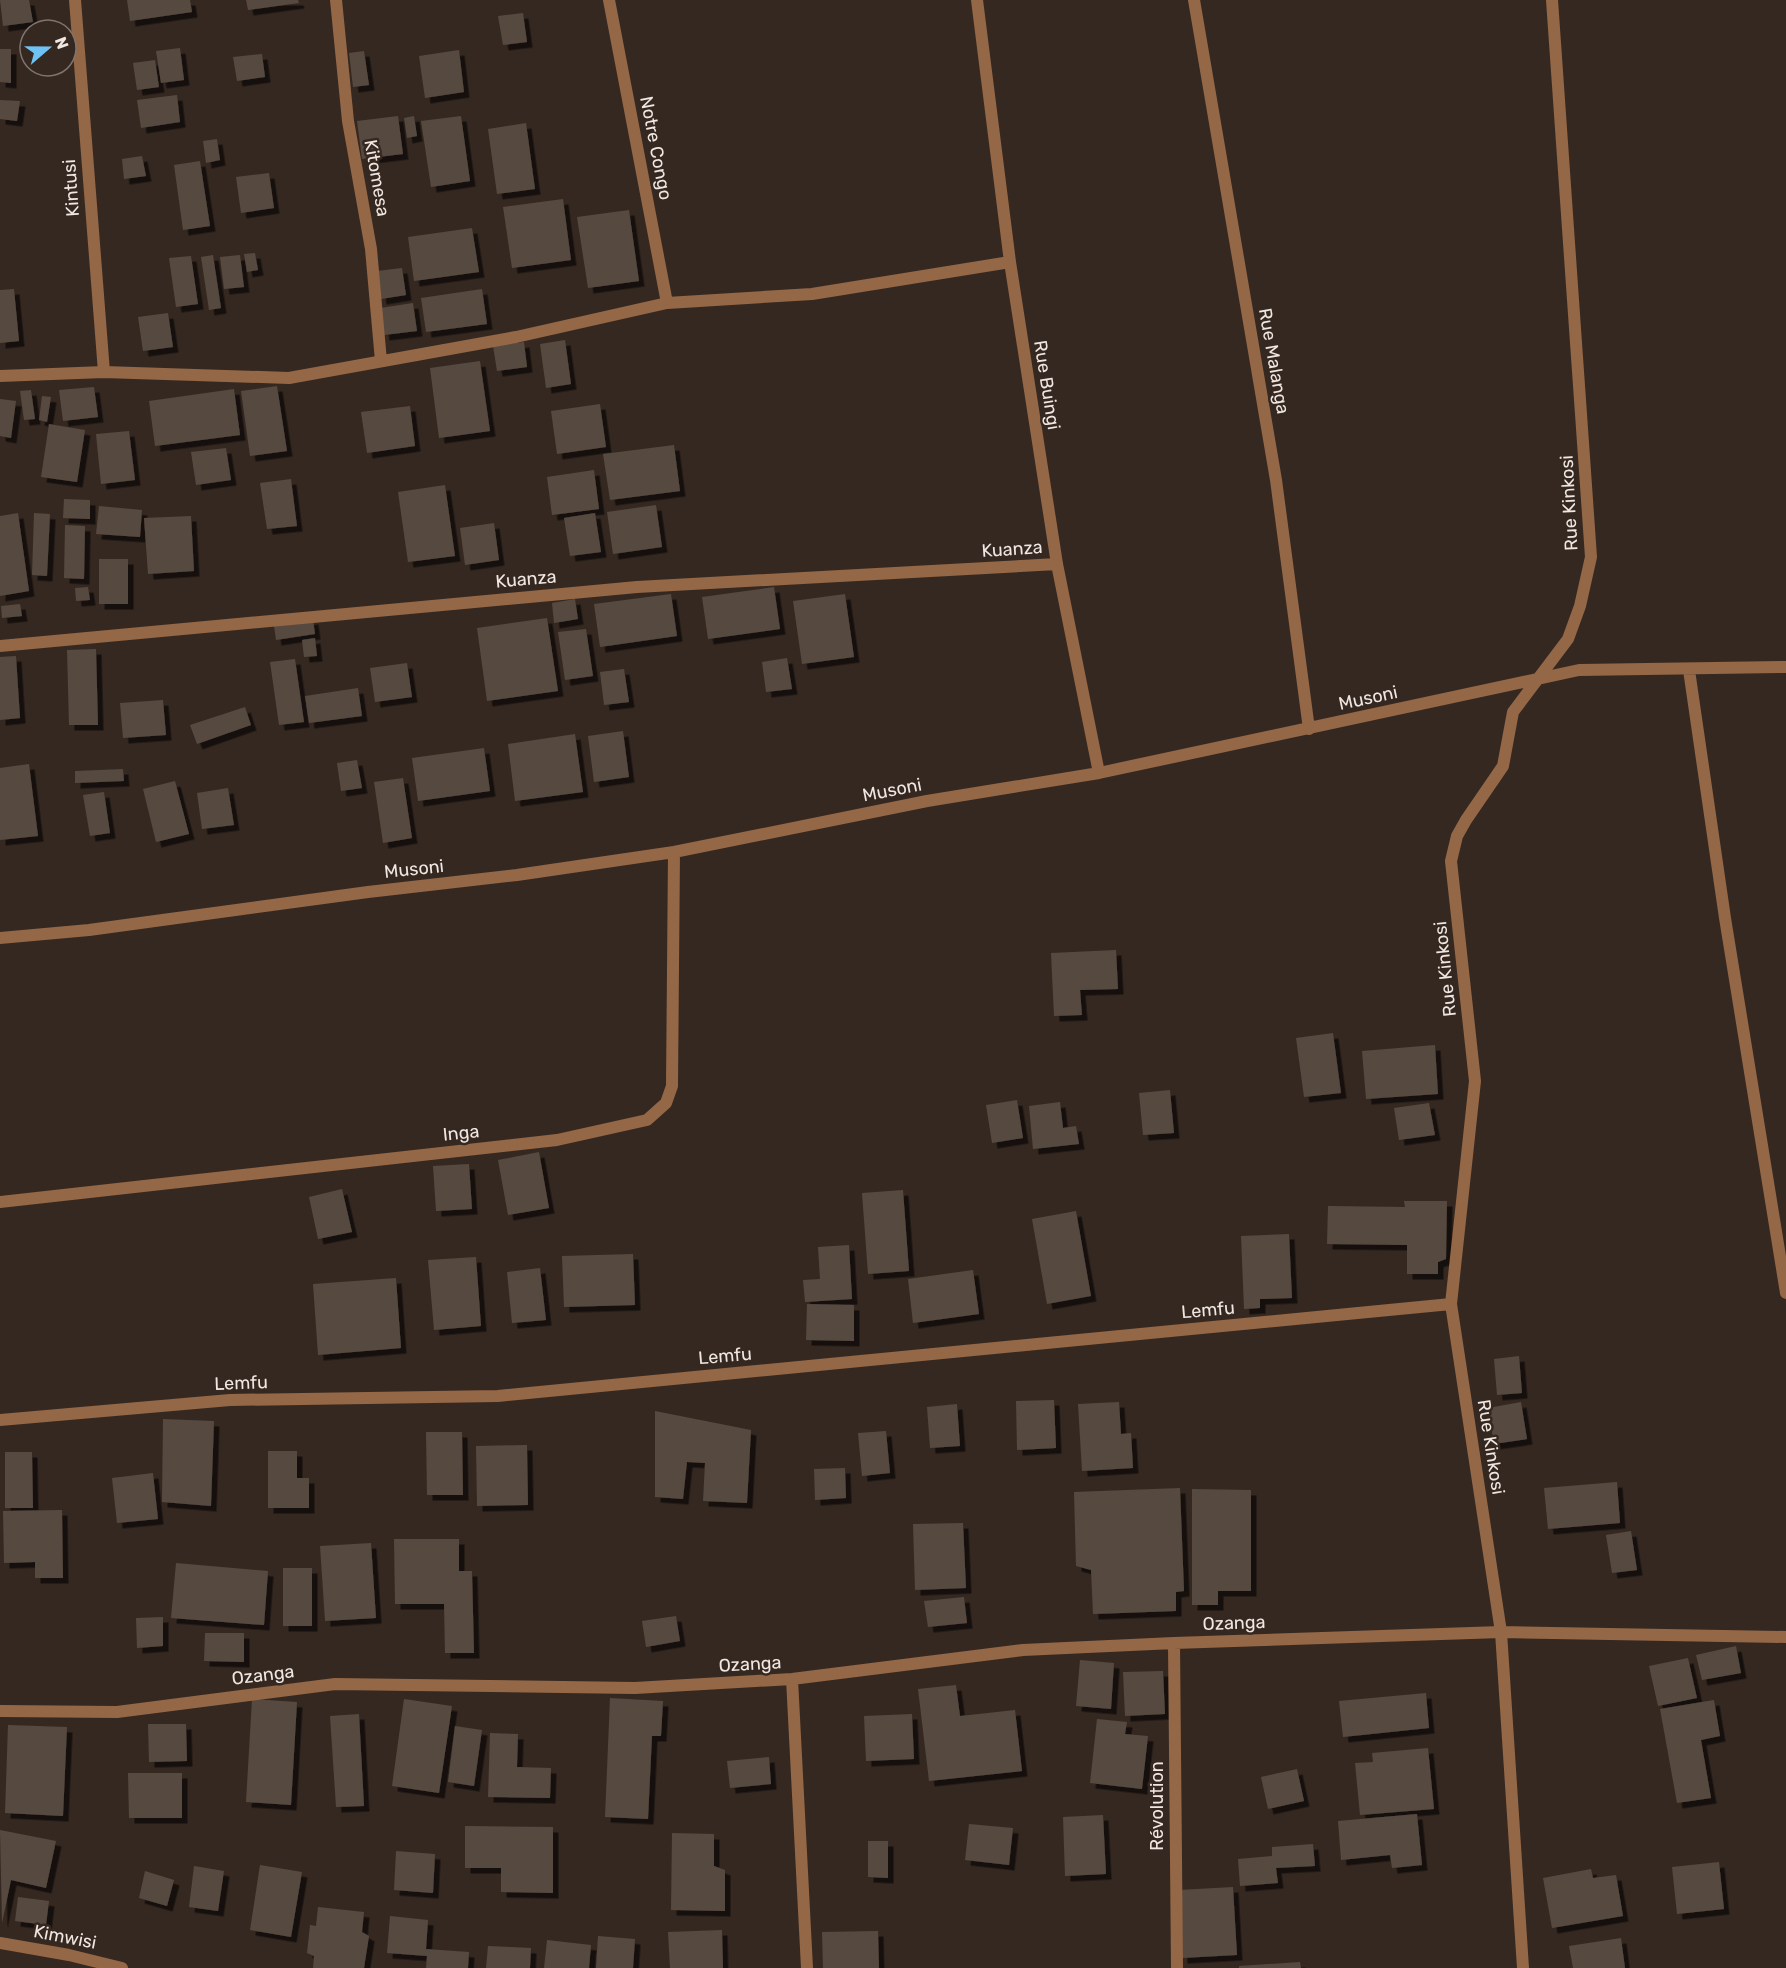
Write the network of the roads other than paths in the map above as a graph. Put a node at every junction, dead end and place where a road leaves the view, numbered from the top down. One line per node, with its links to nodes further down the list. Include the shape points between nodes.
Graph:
1 (75, 0): 10 (street, Kintusi)
2 (336, 0): 9 (street, Kitomesa, via 348,121 371,249)
3 (609, 0): 8 (street, Notre Congo)
4 (977, 0): 7 (street, Rue Buingi)
5 (1194, 0): 17 (street, Rue Malanga, via 1276,480)
6 (1552, 0): 16 (street, Rue Kinkosi, via 1591,557 1568,639)
7 (1010, 262): 8 (street, via 812,294); 12 (street, Rue Buingi)
8 (668, 303): 9 (street, via 516,337)
9 (381, 361): 10 (street, via 289,378)
10 (104, 372): 11 (street)
11 (0, 376)
12 (1057, 564): 13 (street, Kuanza, via 637,587); 18 (street, Rue Buingi)
13 (0, 646)
14 (1786, 667): 15 (street, Musoni)
15 (1689, 670): 16 (street, Musoni, via 1579,670); 22 (street)
16 (1541, 676): 17 (street, Musoni); 23 (street, Rue Kinkosi, via 1513,712 1503,766 1457,836 1451,861 1475,1081)
17 (1309, 729): 18 (street, Musoni)
18 (1099, 773): 19 (street, Musoni, via 927,801)
19 (674, 852): 20 (street, Musoni, via 517,876); 21 (street, Inga, via 672,1086 666,1103 647,1120 557,1140)
20 (0, 938)
21 (0, 1202)
22 (1786, 1293)
23 (1451, 1304): 24 (street, Lemfu, via 498,1396 230,1400); 25 (street, Rue Kinkosi)
24 (0, 1420)
25 (1501, 1632): 26 (street, Ozanga); 27 (street, Ozanga); 34 (street, Rue Kinkosi)
26 (1786, 1637)
27 (1174, 1643): 28 (street, Ozanga, via 1023,1650); 33 (street, Révolution)
28 (792, 1679): 29 (street, Ozanga, via 634,1688 335,1684 117,1712); 32 (street)
29 (0, 1711)
30 (0, 1943): 31 (street, Kimwisi, via 69,1954)
31 (122, 1968)
32 (807, 1968)
33 (1177, 1968)
34 (1523, 1968)

